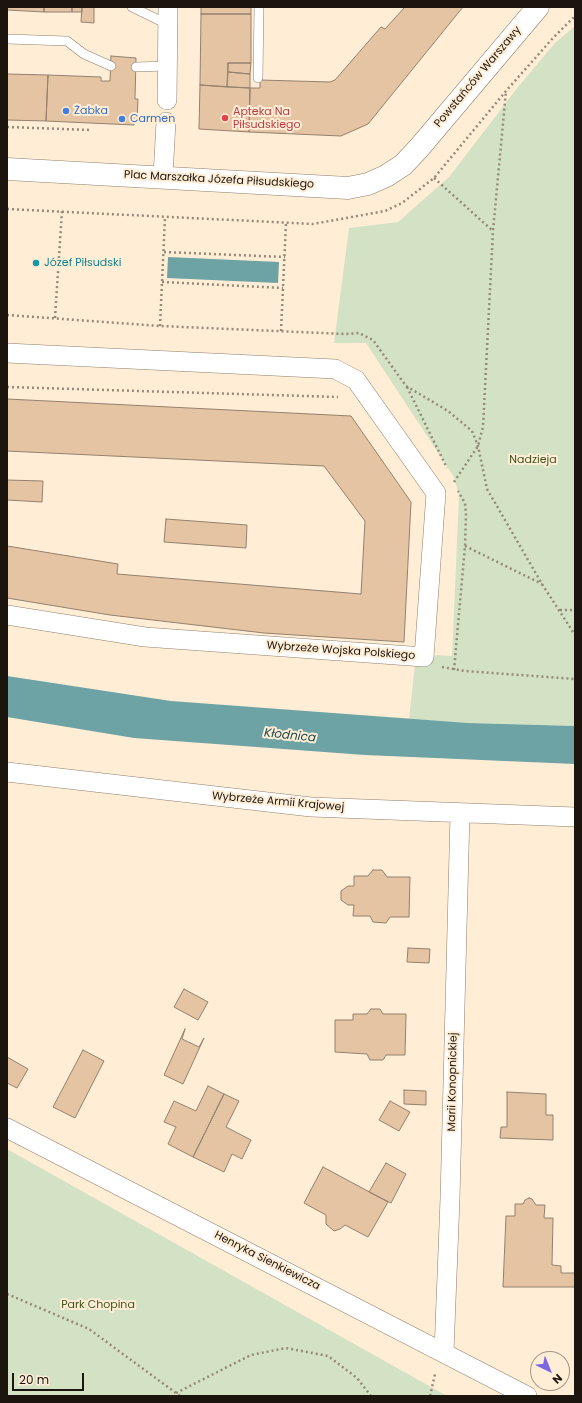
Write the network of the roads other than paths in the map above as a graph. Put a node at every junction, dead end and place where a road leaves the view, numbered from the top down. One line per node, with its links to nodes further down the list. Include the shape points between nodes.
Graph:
1 (132, 7): 4 (lane)
2 (259, 7): 9 (lane)
3 (538, 7): 12 (street, Powstańców Warszawy)
4 (168, 15): 7 (street)
5 (7, 39): 6 (lane, via 67,41 84,54)
6 (111, 66)
7 (166, 66): 8 (lane); 10 (street)
8 (136, 67)
9 (258, 78)
10 (167, 100)
11 (166, 122): 14 (street)
12 (419, 148): 14 (street, Plac Marszałka Józefa Piłsudskiego, via 386,176 368,184 348,188)
13 (7, 169): 14 (street, Plac Marszałka Józefa Piłsudskiego)
14 (163, 176)
15 (7, 353): 16 (street, Wybrzeże Wojska Polskiego, via 335,370 356,380 436,493 424,656 145,637)
16 (7, 615)
17 (7, 772): 18 (street, Wybrzeże Armii Krajowej, via 311,807)
18 (460, 813): 19 (street, Wybrzeże Armii Krajowej); 21 (street, Marii Konopnickiej)
19 (575, 817)
20 (7, 1128): 21 (street, Henryka Sienkiewicza)
21 (444, 1352): 22 (street, Henryka Sienkiewicza)
22 (527, 1396)

